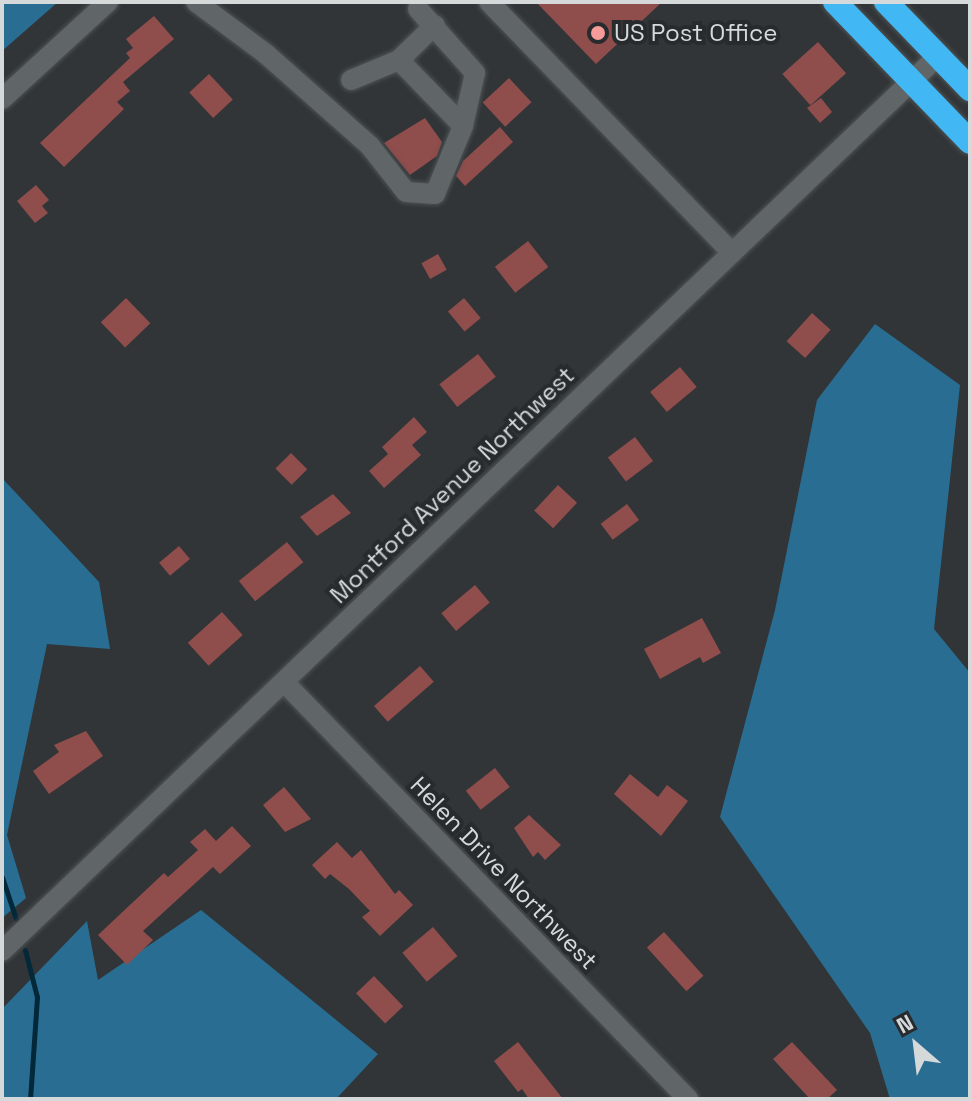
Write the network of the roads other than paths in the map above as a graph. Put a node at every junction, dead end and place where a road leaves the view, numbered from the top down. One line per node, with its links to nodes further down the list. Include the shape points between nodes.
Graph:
1 (108, 2): 13 (street)
2 (196, 2): 14 (street, via 266,54 370,146 406,192 435,194)
3 (489, 2): 16 (street)
4 (835, 2): 11 (highway)
5 (886, 2): 8 (highway)
6 (418, 9): 7 (street)
7 (435, 25): 9 (street); 14 (street, via 475,73)
8 (938, 56): 11 (street, Montford Avenue Northwest); 12 (highway)
9 (399, 60): 10 (street); 14 (street)
10 (351, 80)
11 (910, 81): 15 (highway); 16 (street, Montford Avenue Northwest)
12 (970, 89)
13 (2, 99)
14 (463, 126)
15 (970, 142)
16 (731, 252): 17 (street, Montford Avenue Northwest)
17 (284, 682): 18 (street, Montford Avenue Northwest); 19 (street, Helen Drive Northwest)
18 (2, 951)
19 (688, 1099)

